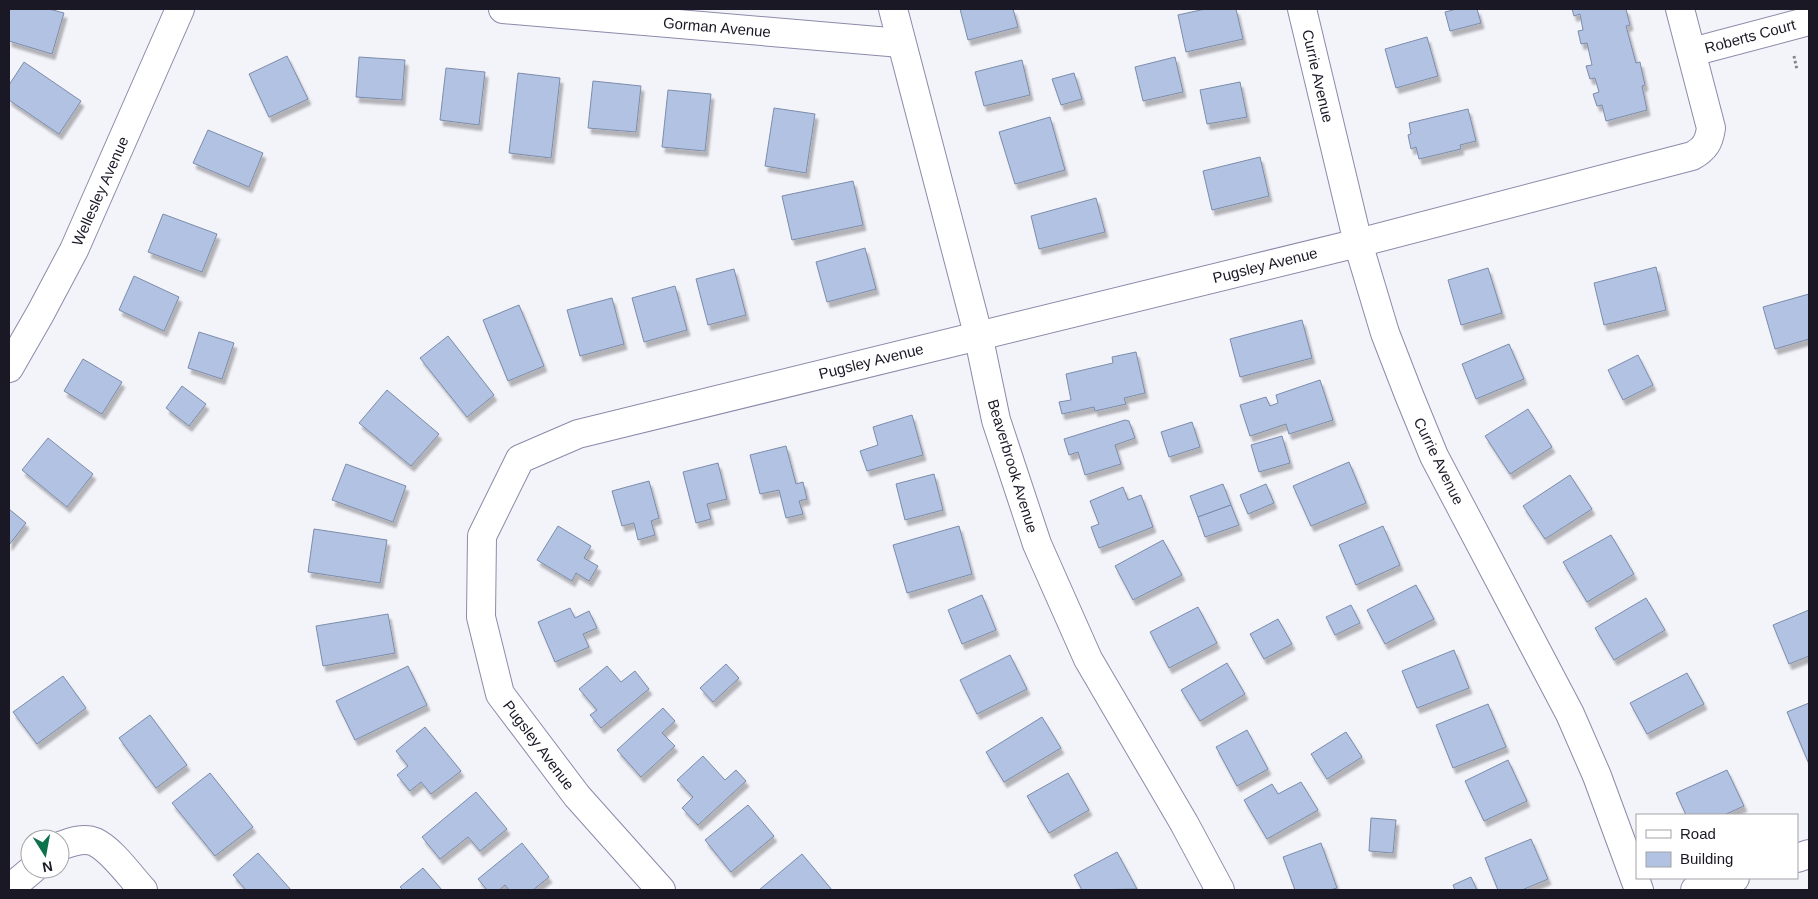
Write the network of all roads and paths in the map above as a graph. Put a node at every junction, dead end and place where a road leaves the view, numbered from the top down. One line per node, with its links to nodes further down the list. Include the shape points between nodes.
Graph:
1 (180, 9): 12 (street, Wellesley Avenue, via 74,250)
2 (503, 9): 6 (street, Gorman Avenue)
3 (893, 9): 8 (street, Beaverbrook Avenue)
4 (1302, 9): 10 (street, Currie Avenue)
5 (1680, 9): 9 (street)
6 (552, 11): 8 (street, Gorman Avenue)
7 (1809, 21): 9 (street, Roberts Court)
8 (901, 43): 11 (street, Beaverbrook Avenue)
9 (1692, 52): 10 (street, Pugsley Avenue, via 1711,128 1702,151 1682,159)
10 (1358, 243): 11 (street, Pugsley Avenue); 20 (street, Currie Avenue, via 1385,333 1434,456 1570,714)
11 (978, 334): 18 (street, Pugsley Avenue, via 578,434 520,459 482,536 481,617 500,694 578,796); 19 (street, Beaverbrook Avenue, via 996,420 1037,544 1063,606 1088,659)
12 (9, 368)
13 (70, 843): 17 (street, via 94,842 109,852)
14 (21, 879): 16 (street)
15 (1732, 879): 21 (street)
16 (9, 889)
17 (143, 890)
18 (661, 890)
19 (1220, 890)
20 (1639, 890)
21 (1695, 890)

